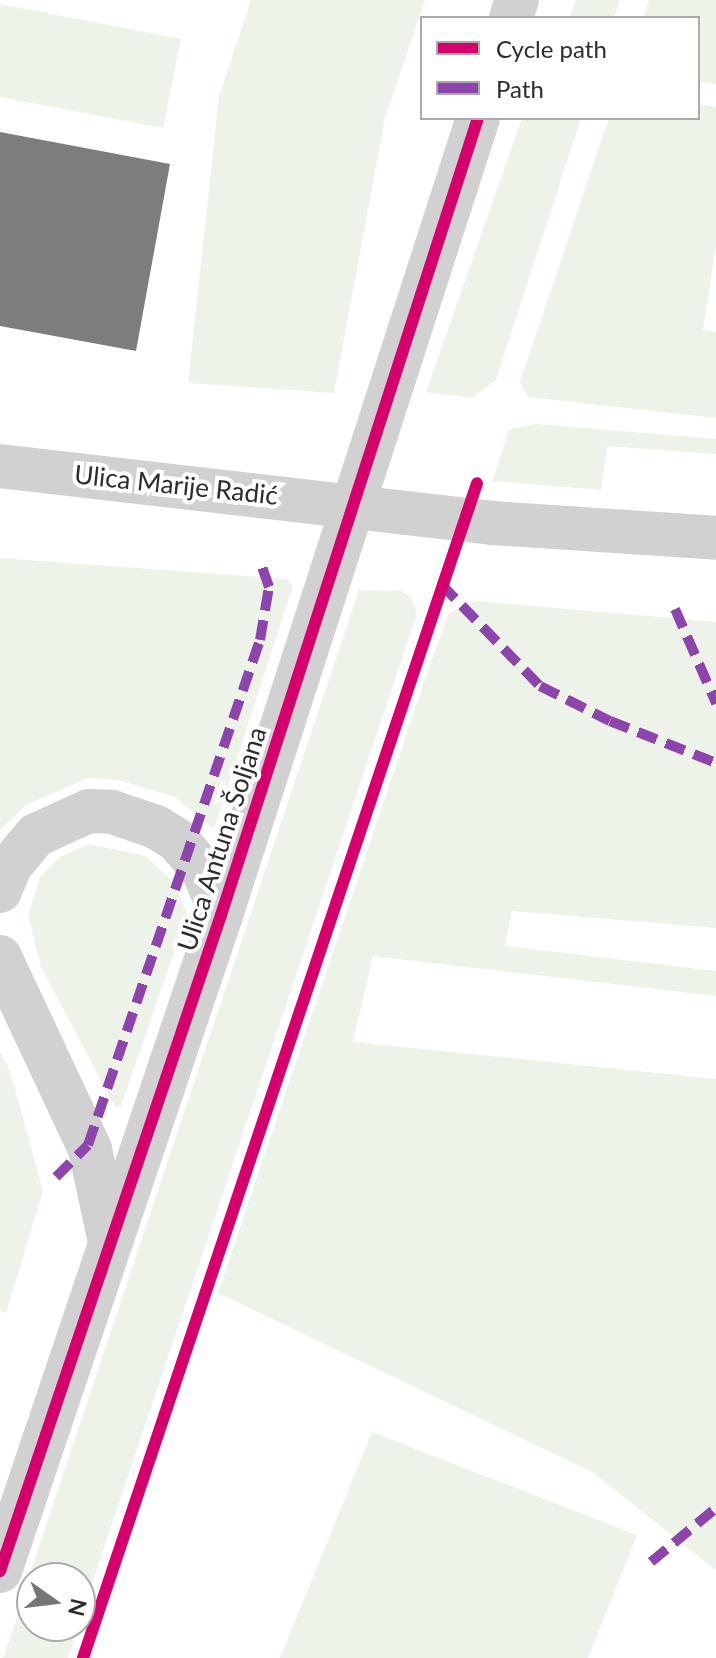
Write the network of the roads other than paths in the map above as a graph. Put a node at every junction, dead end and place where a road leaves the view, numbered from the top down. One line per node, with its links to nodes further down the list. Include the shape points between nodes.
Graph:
1 (477, 120): 3 (street, Ulica Antuna Šoljana)
2 (0, 466): 3 (street, Ulica Marije Radić)
3 (352, 507): 4 (street); 6 (street, Ulica Antuna Šoljana)
4 (716, 538)
5 (0, 891): 6 (street, via 10,866 36,835 89,811 112,812 178,841 204,872)
6 (221, 915): 8 (street, Ulica Antuna Šoljana)
7 (0, 957): 8 (street, via 90,1149)
8 (110, 1244): 9 (street, Ulica Antuna Šoljana)
9 (10, 1510): 10 (street, Ulica Antuna Šoljana)
10 (0, 1571)

